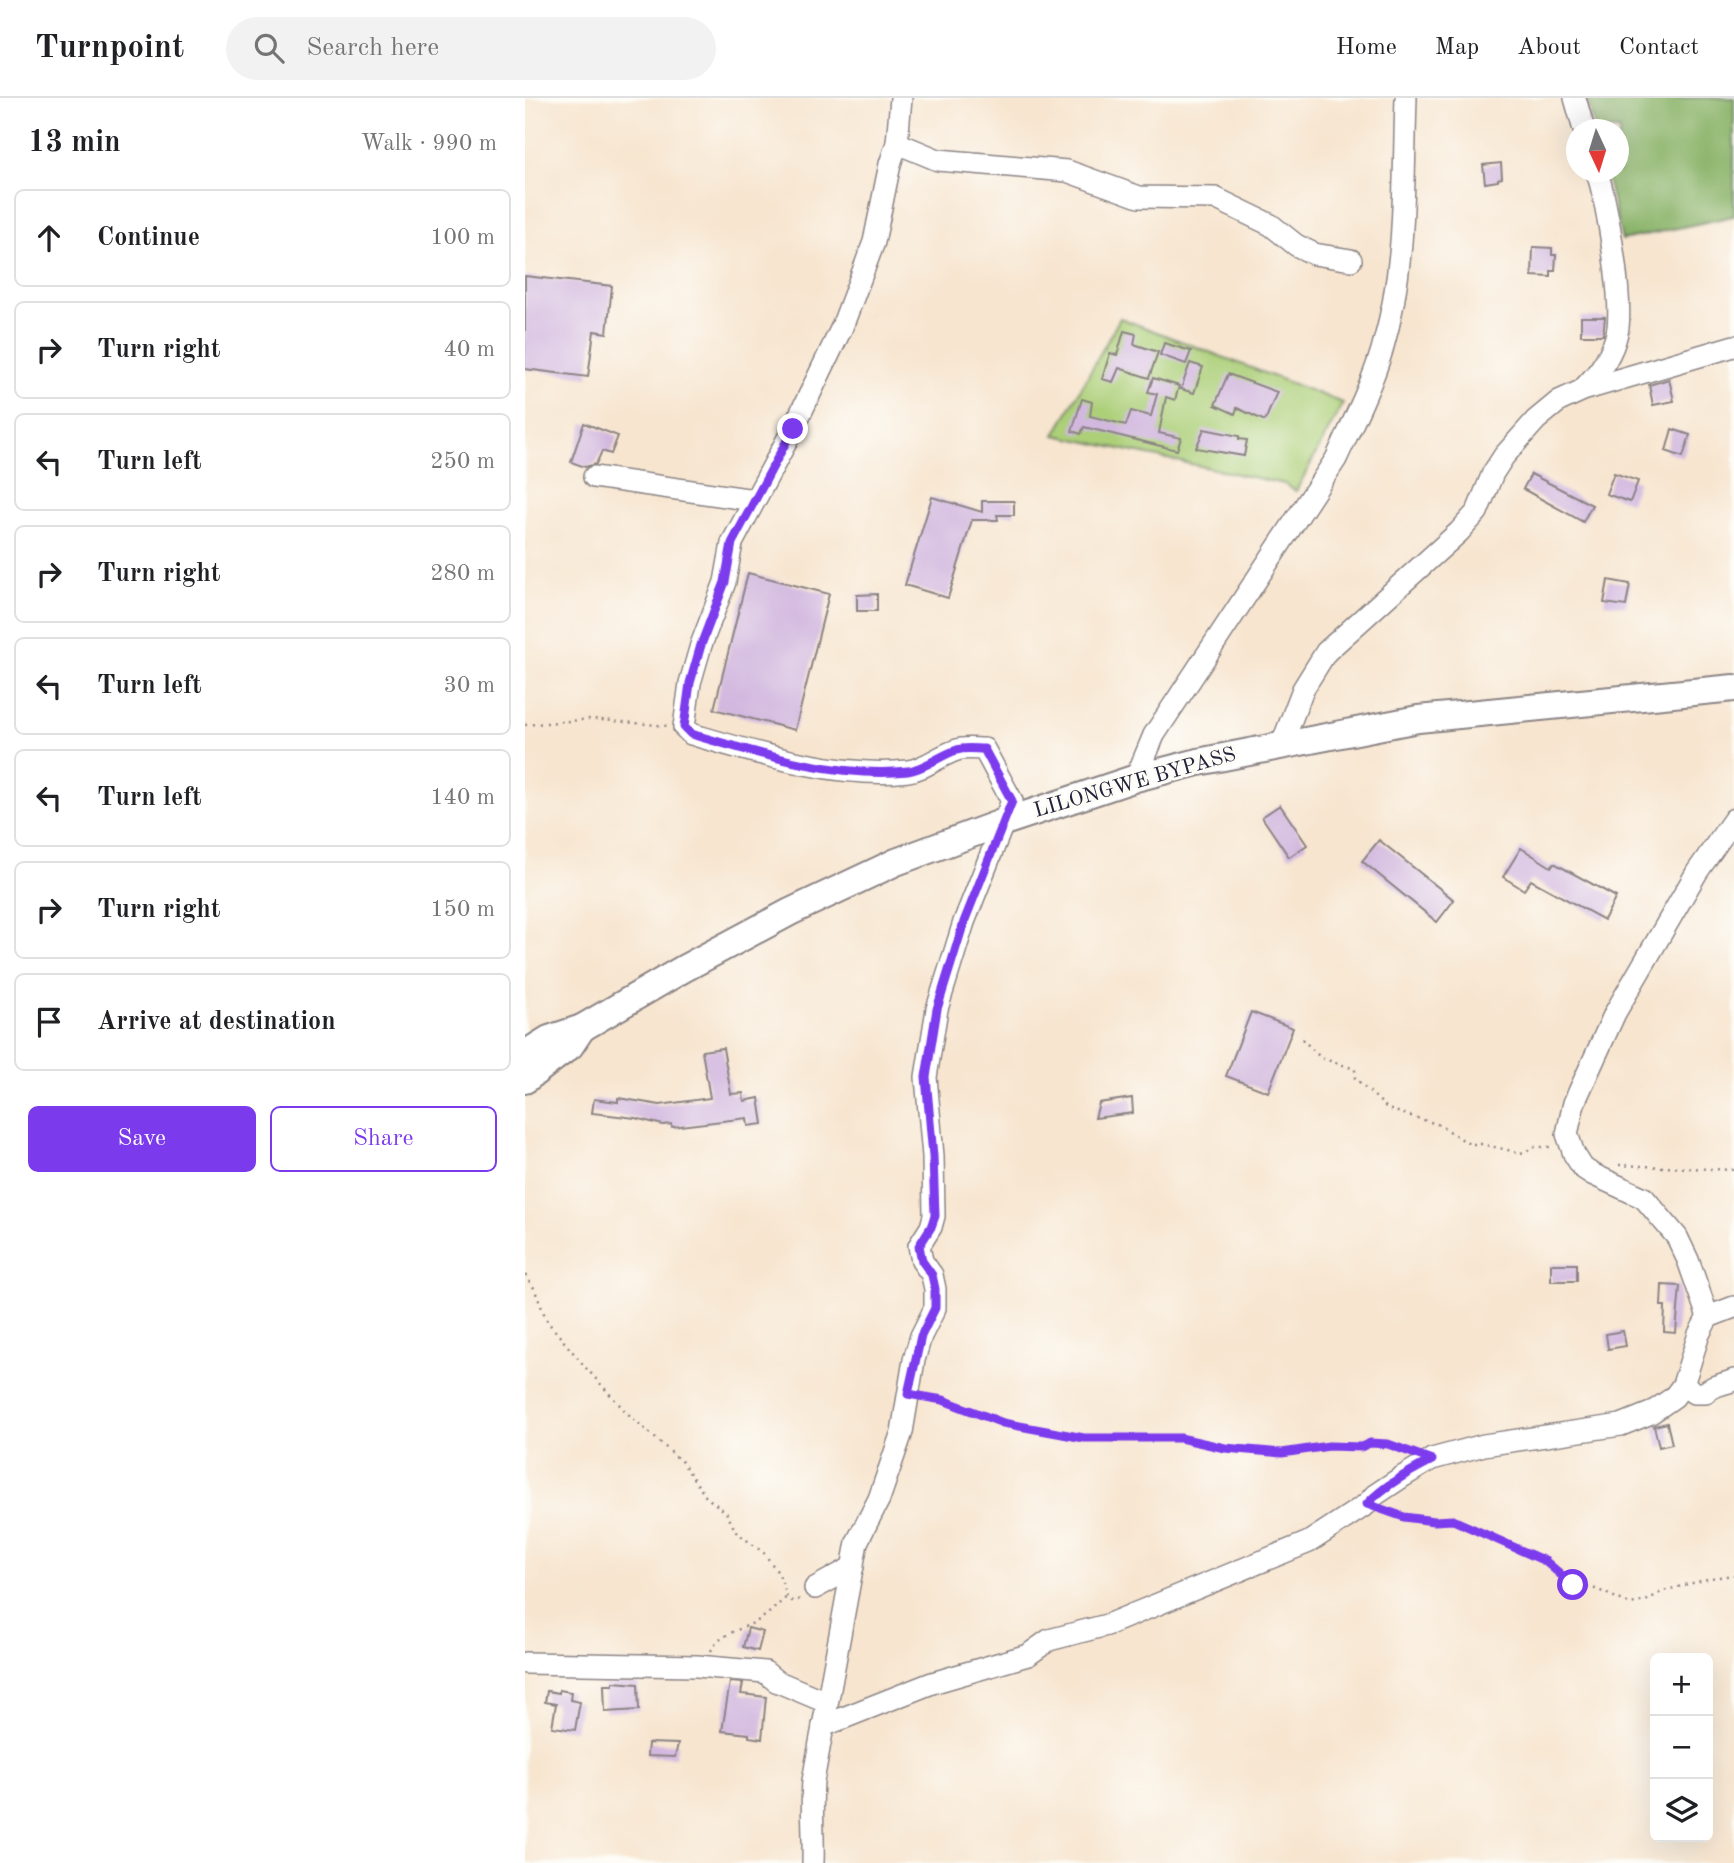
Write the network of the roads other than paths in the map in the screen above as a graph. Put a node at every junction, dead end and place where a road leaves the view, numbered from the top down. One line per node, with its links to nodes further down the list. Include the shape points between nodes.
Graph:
1 (901, 98): 5 (street)
2 (1406, 98): 14 (street, via 1402,245 1382,351 1336,459 1154,735)
3 (1575, 98): 4 (street)
4 (1581, 119)
5 (897, 143): 7 (street, via 937,160 1067,171 1139,197 1215,198 1271,225 1314,254); 11 (street, via 874,242 842,327)
6 (1599, 182): 9 (street, via 1619,307 1618,331 1611,353)
7 (1352, 260)
8 (1734, 346): 9 (street)
9 (1583, 390): 13 (street, via 1559,401 1536,420 1493,473 1477,512 1327,652 1303,689)
10 (594, 477): 11 (street)
11 (754, 500): 16 (street, via 732,543 725,582 690,683 684,727 691,734 760,754 824,767 891,772 912,771 959,749 984,749 1012,801)
12 (1734, 688): 13 (main road, LILONGWE BYPASS, via 1418,719)
13 (1282, 744): 14 (main road, LILONGWE BYPASS)
14 (1136, 778): 16 (main road, LILONGWE BYPASS)
15 (1734, 820): 21 (street, via 1697,872 1615,1013 1574,1103 1567,1134 1583,1168 1635,1192 1657,1212 1682,1246)
16 (1004, 822): 17 (main road, LILONGWE BYPASS, via 896,862 790,912); 24 (street, via 947,971 928,1053 935,1216 919,1246 932,1275 935,1308 921,1336 902,1432 879,1499 857,1542)
17 (582, 1028): 18 (main road, LILONGWE BYPASS, via 549,1039); 19 (main road, LILONGWE BYPASS, via 570,1046)
18 (525, 1054)
19 (525, 1080)
20 (1734, 1307): 21 (street)
21 (1708, 1317): 23 (street)
22 (1734, 1380): 23 (street, via 1713,1385 1705,1393)
23 (1683, 1385): 28 (street, via 1651,1413 1621,1425 1483,1445 1432,1460 1310,1542 1107,1625 1049,1640 1028,1656 932,1683)
24 (853, 1567): 25 (street); 27 (street)
25 (815, 1588)
26 (525, 1663): 27 (street, via 765,1672)
27 (825, 1702): 28 (street)
28 (823, 1726): 29 (street, via 810,1815)
29 (813, 1863)

